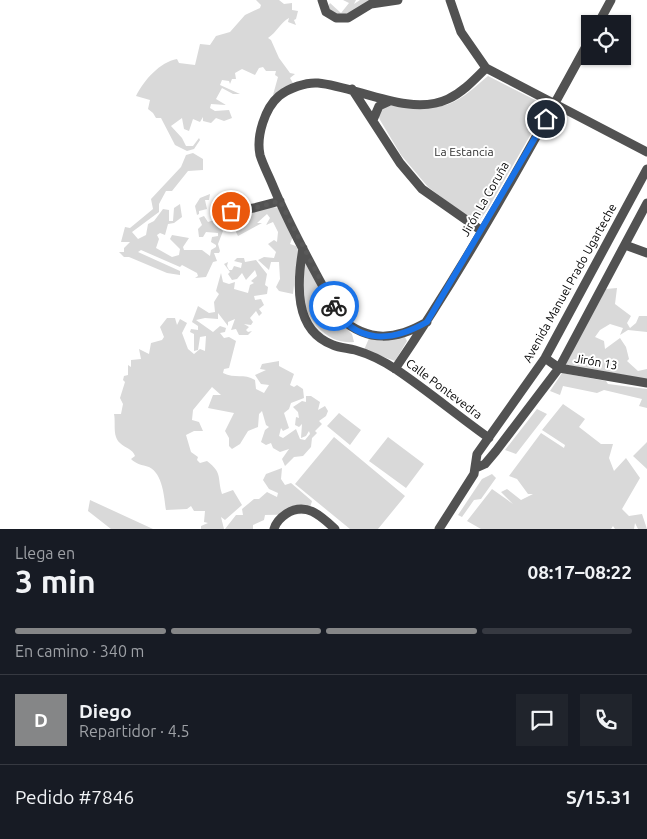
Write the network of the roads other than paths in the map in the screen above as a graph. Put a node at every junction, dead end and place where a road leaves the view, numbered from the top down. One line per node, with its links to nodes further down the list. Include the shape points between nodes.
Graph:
1 (322, 0): 2 (street, via 326,12 336,18 348,18 371,4)
2 (398, 0)
3 (450, 0): 7 (street, via 461,32)
4 (611, 0): 5 (street)
5 (603, 15)
6 (581, 55): 10 (street, Jirón La Coruña)
7 (486, 68): 9 (street, via 465,89 446,100 406,104); 10 (street)
8 (352, 89): 9 (street); 11 (street); 14 (street, via 315,83 284,92 272,102 260,135 260,154)
9 (390, 102): 11 (street, via 379,106)
10 (555, 103): 12 (street); 17 (street, Jirón La Coruña)
11 (373, 120): 17 (street, via 400,163 422,189)
12 (647, 152)
13 (647, 168): 24 (street, Avenida Manuel Prado Ugarteche)
14 (280, 201): 16 (street); 19 (street)
15 (647, 203): 18 (street)
16 (231, 211)
17 (482, 231): 21 (street, Jirón La Coruña)
18 (625, 245): 20 (street); 25 (street)
19 (303, 248): 22 (street, via 340,318); 23 (street, Calle Pontevedra, via 298,274 299,302 307,324 332,345)
20 (647, 253)
21 (427, 322): 22 (street, via 395,336 378,337); 26 (street, Jirón La Coruña)
22 (362, 333): 23 (street)
23 (356, 350): 26 (street, Calle Pontevedra)
24 (545, 358): 25 (street, Jirón 13); 28 (street, Avenida Manuel Prado Ugarteche)
25 (559, 368): 27 (street, Jirón 13); 29 (street, via 496,451 485,464)
26 (396, 369): 28 (street, Calle Pontevedra)
27 (647, 383)
28 (489, 438): 29 (street, Avenida Manuel Prado Ugarteche, via 475,458)
29 (476, 468): 32 (street)
30 (274, 529): 31 (street, via 276,523 294,509 316,512)
31 (335, 529)
32 (439, 529)

